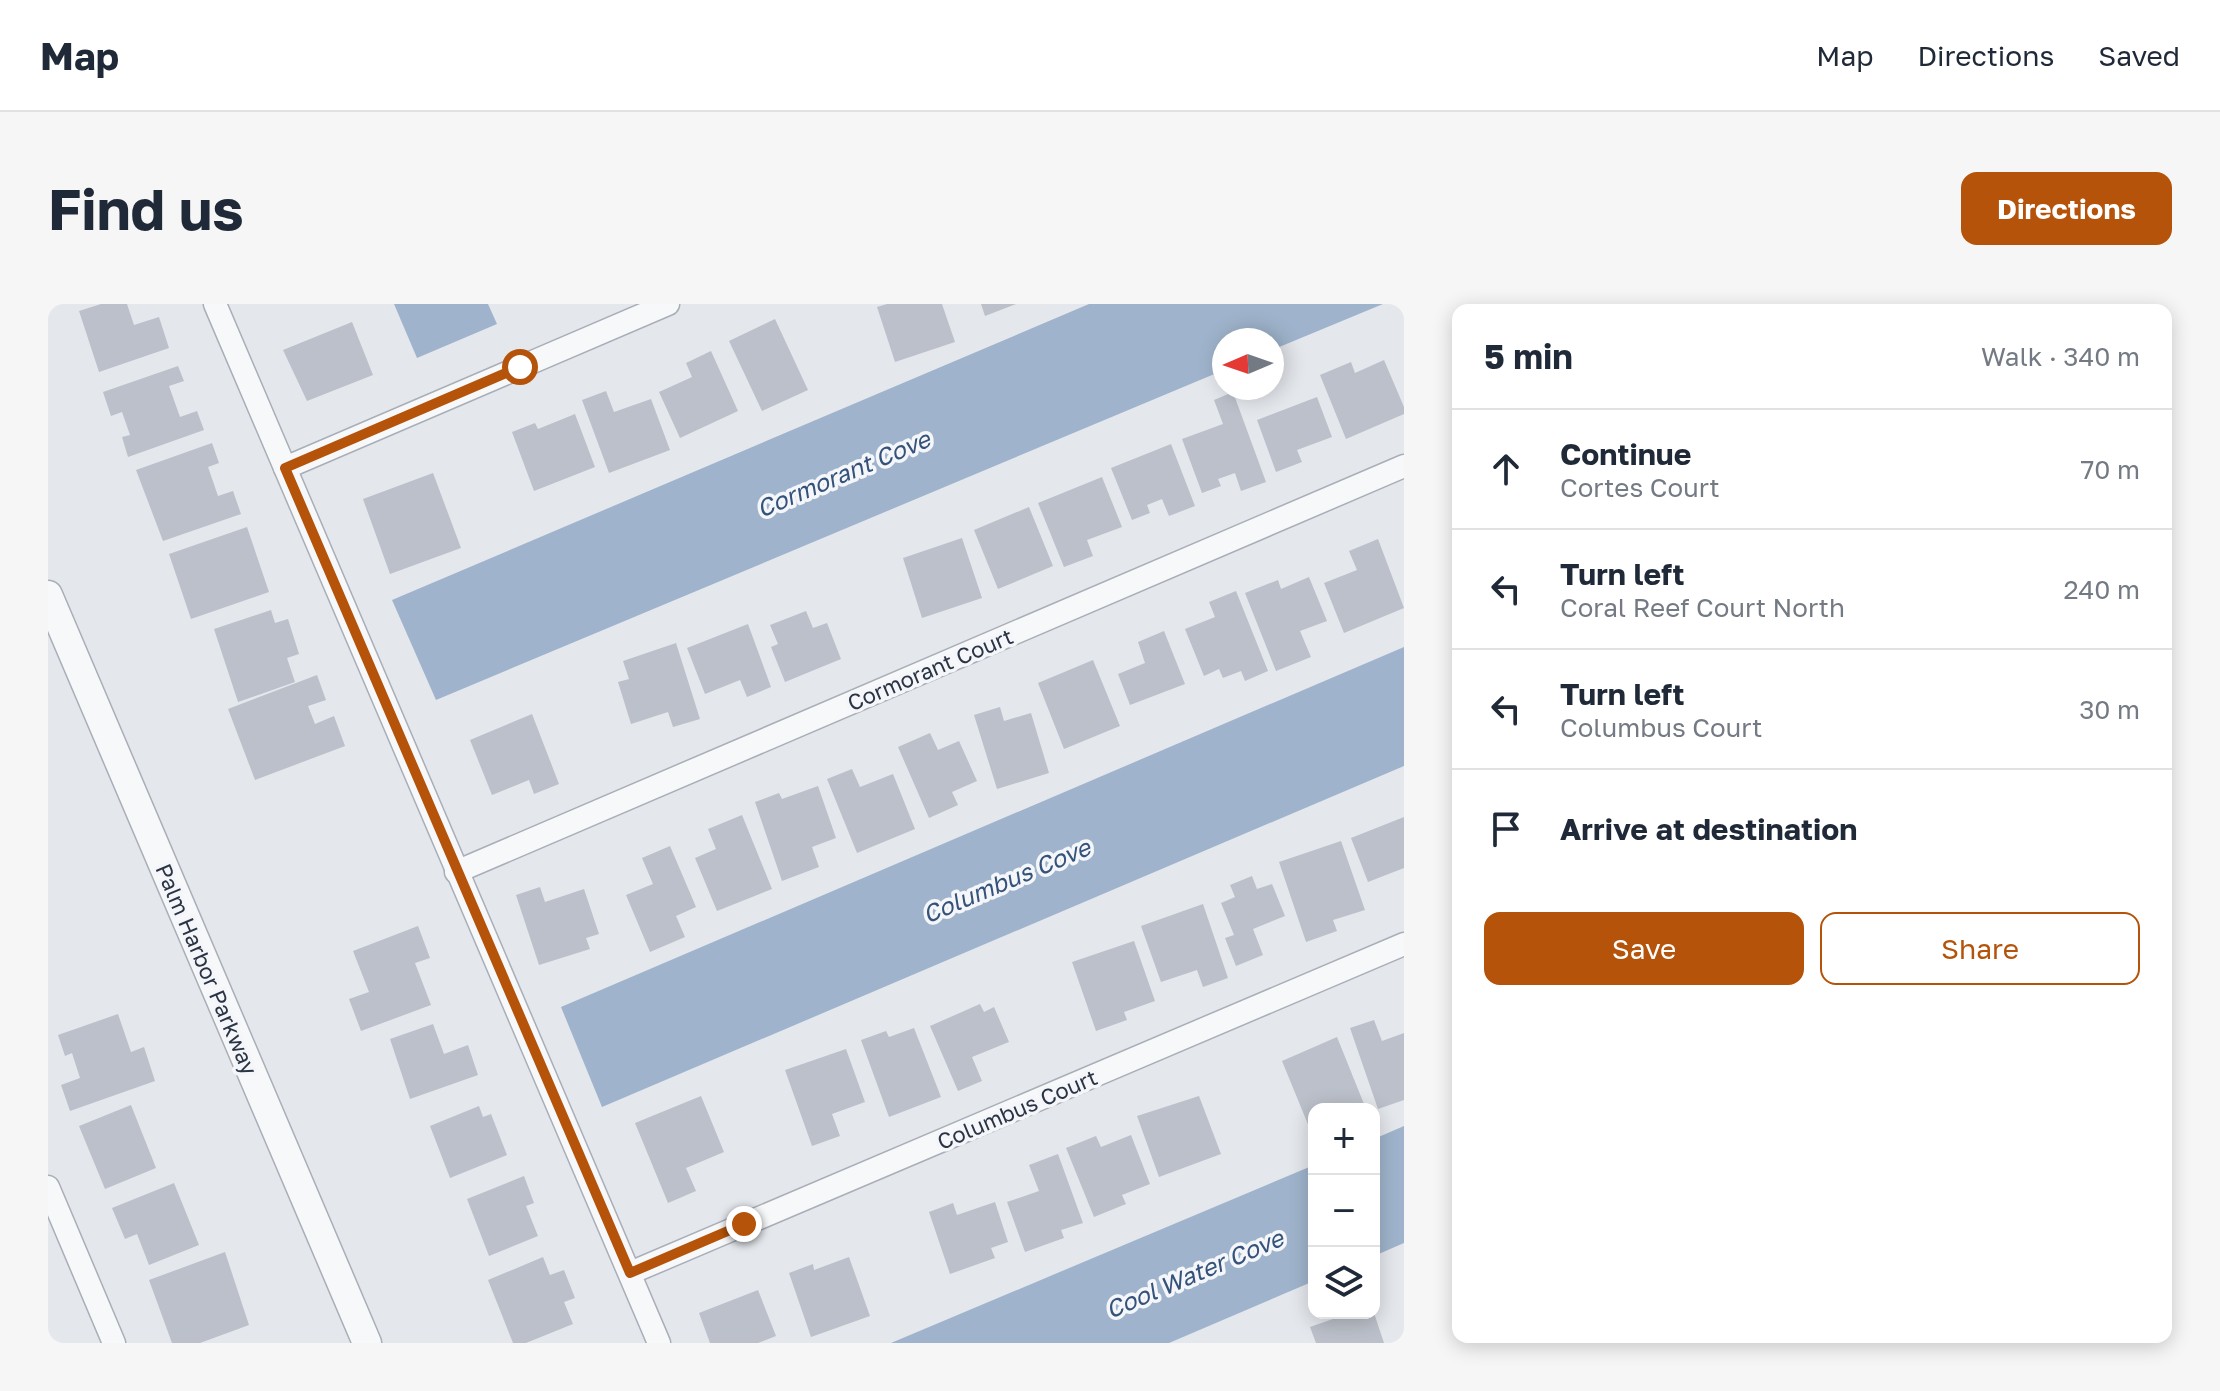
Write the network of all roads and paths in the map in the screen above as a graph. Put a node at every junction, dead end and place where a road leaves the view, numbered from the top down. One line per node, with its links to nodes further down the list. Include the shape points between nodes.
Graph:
1 (215, 304): 4 (street)
2 (667, 304): 4 (street)
3 (1404, 466): 6 (street, Cormorant Court)
4 (285, 468): 6 (street)
5 (48, 595): 11 (street, Palm Harbor Parkway)
6 (456, 872): 9 (street)
7 (1404, 944): 9 (street, Columbus Court)
8 (48, 1187): 10 (street)
9 (630, 1273): 12 (street)
10 (114, 1343)
11 (367, 1343)
12 (659, 1343)

